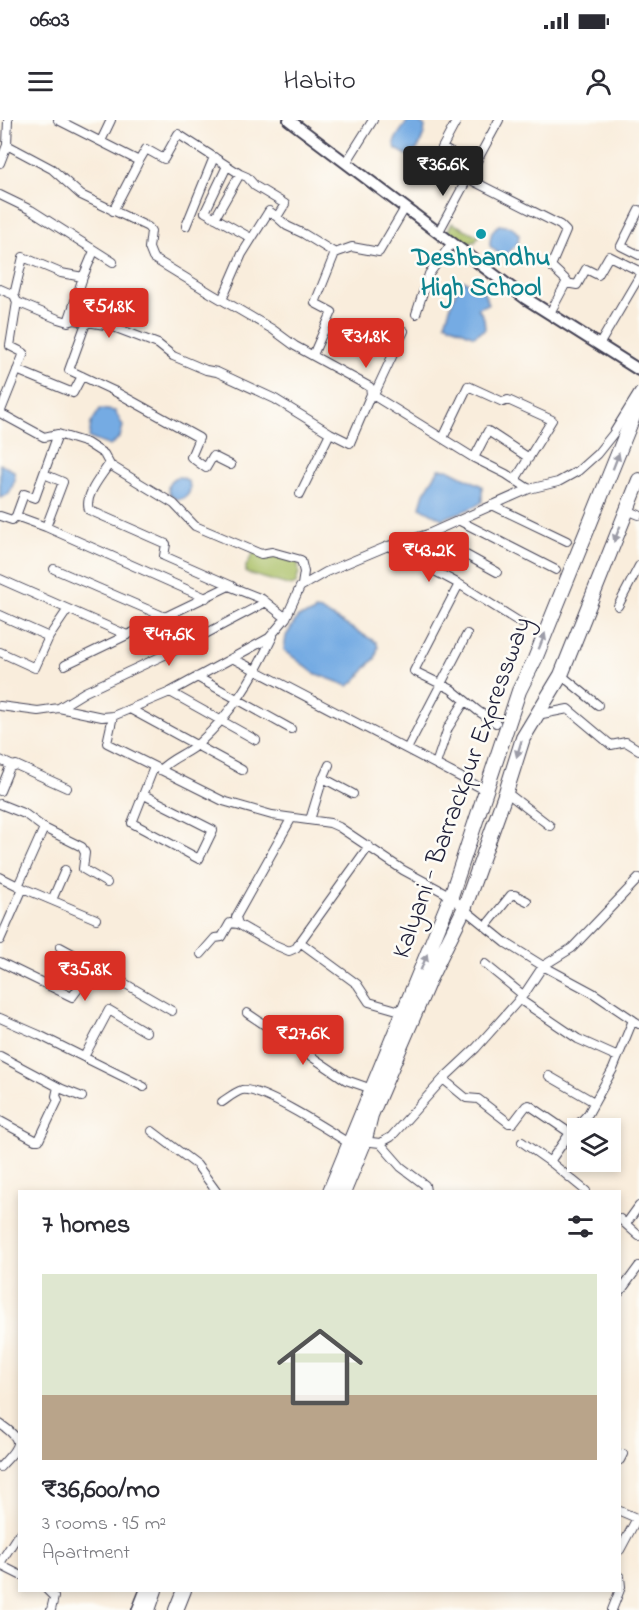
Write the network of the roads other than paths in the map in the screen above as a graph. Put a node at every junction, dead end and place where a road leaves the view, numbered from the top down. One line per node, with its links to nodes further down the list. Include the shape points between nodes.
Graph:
1 (8, 120): 9 (street)
2 (58, 120): 8 (street)
3 (111, 120): 8 (street)
4 (289, 120): 13 (main road)
5 (373, 120): 13 (street)
6 (457, 120): 14 (street, via 442,148)
7 (499, 120): 14 (street)
8 (100, 141): 11 (street)
9 (7, 145): 12 (street); 21 (street, via 52,169 81,195)
10 (214, 157): 11 (street, via 178,134 164,159 146,149); 15 (street); 24 (street)
11 (139, 161): 21 (street)
12 (0, 163)
13 (346, 163): 19 (main road)
14 (474, 165): 17 (street)
15 (227, 166): 16 (street); 23 (street, via 205,212)
16 (240, 174): 22 (street, via 285,204); 23 (street)
17 (467, 178): 25 (street); 35 (street, via 566,231 551,266)
18 (0, 195): 28 (street)
19 (405, 208): 25 (main road); 29 (street, via 379,252 352,247)
20 (639, 210): 30 (street, via 621,246)
21 (113, 212): 38 (street, via 148,227 153,258)
22 (277, 217): 26 (street, via 269,211); 29 (street)
23 (215, 218): 26 (street)
24 (186, 226)
25 (438, 233): 27 (main road)
26 (251, 238): 38 (street)
27 (452, 243): 39 (main road); 40 (street, via 429,274)
28 (94, 251): 31 (street); 33 (street)
29 (335, 254): 45 (street, via 315,303 332,312)
30 (639, 255)
31 (113, 262)
32 (639, 271): 35 (street, via 609,256 598,275 586,269 577,285)
33 (83, 277): 37 (street, via 61,273 23,257); 41 (street)
34 (639, 277): 44 (street)
35 (566, 283): 39 (street)
36 (0, 289): 37 (street)
37 (16, 299): 41 (street); 46 (street, via 10,346 24,353)
38 (222, 300): 45 (street)
39 (550, 313): 44 (main road)
40 (416, 314)
41 (68, 322): 42 (street)
42 (86, 323): 48 (street, via 69,370); 53 (street, via 111,326 158,344 172,356 275,399)
43 (404, 331): 50 (street)
44 (599, 345): 47 (main road)
45 (313, 355): 50 (street, via 370,387)
46 (17, 370): 48 (street, via 73,393); 52 (street)
47 (639, 370)
48 (82, 376): 59 (street, via 199,438 191,457 206,468 213,456)
49 (639, 393): 63 (street, via 613,434 578,471 558,482)
50 (373, 394): 53 (street, via 350,443); 55 (street)
51 (639, 402): 126 (highway, Kalyani - Barrackpur Expressway, one-way to 51, via 519,691)
52 (0, 413): 54 (street, via 44,437)
53 (330, 433): 64 (street)
54 (58, 434): 58 (street, via 87,443 104,454); 60 (street)
55 (443, 438): 56 (street); 57 (street, via 468,386 552,420)
56 (474, 458): 57 (street, via 488,431); 61 (street)
57 (529, 458): 61 (street)
58 (110, 465): 80 (street, via 174,504 195,526 261,554 272,552 301,560); 81 (street, via 93,488 89,510 166,544 164,556)
59 (231, 465)
60 (44, 474): 68 (street, via 35,498 24,494); 70 (street, via 63,482)
61 (515, 480): 63 (street)
62 (639, 480): 66 (highway)
63 (529, 489): 65 (street)
64 (300, 494)
65 (492, 505): 69 (street); 72 (street)
66 (633, 513): 98 (highway, one-way to 98)
67 (0, 516): 68 (street, via 12,520)
68 (16, 516): 70 (street)
69 (458, 520): 71 (street); 76 (street)
70 (46, 527): 82 (street)
71 (428, 534): 73 (street); 77 (street)
72 (567, 542)
73 (388, 546): 79 (street); 80 (street)
74 (639, 566): 84 (street)
75 (54, 569): 87 (street)
76 (556, 570)
77 (496, 572)
78 (0, 579): 85 (street)
79 (459, 584): 89 (street); 100 (street, via 414,671)
80 (302, 585): 88 (street)
81 (232, 586): 82 (street); 83 (street)
82 (206, 598): 87 (street)
83 (266, 602): 88 (street); 106 (street)
84 (618, 606)
85 (68, 609): 92 (street); 93 (street)
86 (0, 615): 93 (street)
87 (165, 616): 92 (street)
88 (286, 618): 90 (street)
89 (521, 623)
90 (273, 634): 95 (street); 97 (street)
91 (467, 634): 100 (street)
92 (127, 635): 96 (street)
93 (49, 638): 94 (street, via 35,668)
94 (0, 652)
95 (232, 658): 97 (street); 99 (street)
96 (65, 665)
97 (256, 671): 102 (street); 115 (street)
98 (561, 675): 104 (street); 109 (highway)
99 (197, 677): 101 (street); 102 (street)
100 (440, 685): 103 (street); 115 (street)
101 (170, 692): 107 (street); 110 (street)
102 (239, 699): 110 (street); 112 (street)
103 (465, 701): 111 (street); 118 (street, via 448,728)
104 (597, 705)
105 (0, 706): 106 (street, via 38,711)
106 (59, 708): 108 (street)
107 (130, 709): 108 (street); 114 (street)
108 (113, 716): 121 (street, via 107,743)
109 (535, 716): 116 (street, via 568,710 611,745 626,742); 127 (highway, one-way to 127, via 523,738)
110 (222, 721): 113 (street); 114 (street)
111 (496, 723)
112 (291, 729)
113 (256, 740)
114 (196, 746): 121 (street); 122 (street)
115 (407, 749): 118 (street)
116 (639, 750)
117 (0, 760): 120 (street)
118 (436, 764): 126 (street)
119 (329, 765): 123 (street)
120 (13, 766): 124 (street); 125 (street)
121 (157, 768): 129 (street); 131 (street, via 223,801)
122 (242, 770)
123 (323, 778): 128 (street); 132 (street)
124 (67, 789)
125 (0, 791)
126 (487, 791): 141 (highway, Kalyani - Barrackpur Expressway)
127 (506, 792): 133 (street); 144 (highway)
128 (353, 794)
129 (144, 795): 129 (street, via 132,823 199,859 213,830)
130 (0, 804): 134 (street, via 25,814)
131 (291, 819): 132 (street); 146 (street, via 236,918)
132 (310, 820): 135 (street, via 339,827)
133 (550, 826)
134 (44, 828): 139 (street, via 82,847 83,869); 140 (street)
135 (369, 846): 141 (street); 149 (street)
136 (65, 870): 142 (street)
137 (1, 878): 140 (street)
138 (639, 878): 155 (street, via 572,948)
139 (106, 883)
140 (20, 887): 142 (street); 148 (street)
141 (451, 896): 144 (street); 158 (highway, Kalyani - Barrackpur Expressway, one-way to 141)
142 (52, 900): 145 (street)
143 (527, 901): 147 (street, via 511,895)
144 (464, 909): 147 (street); 179 (highway)
145 (96, 919)
146 (237, 924): 149 (street, via 289,951); 151 (street, via 230,922 222,937 215,938)
147 (486, 926): 155 (street)
148 (0, 940)
149 (300, 942): 158 (street, via 357,984 369,1002)
150 (60, 947): 154 (street)
151 (201, 954)
152 (0, 962): 154 (street, via 72,997)
153 (485, 964): 156 (street)
154 (95, 966): 157 (street)
155 (543, 966): 156 (street); 161 (street)
156 (521, 997): 165 (street, via 578,1038); 167 (street)
157 (172, 1011)
158 (404, 1012): 170 (highway, Kalyani - Barrackpur Expressway)
159 (248, 1013): 170 (street, via 346,1080)
160 (0, 1018): 164 (street)
161 (636, 1022): 165 (street)
162 (146, 1032): 164 (street, via 109,1010)
163 (0, 1056): 168 (street)
164 (84, 1057): 169 (street)
165 (618, 1057): 173 (street)
166 (549, 1076): 173 (street)
167 (443, 1079): 177 (street, via 466,1098 478,1099 509,1123 530,1105); 181 (street, via 392,1137)
168 (58, 1087): 171 (street); 175 (street, via 58,1100 39,1140)
169 (144, 1087)
170 (372, 1089): 179 (highway, Kalyani - Barrackpur Expressway)
171 (82, 1097)
172 (222, 1102): 179 (street, via 243,1090 249,1091)
173 (594, 1102): 174 (street)
174 (585, 1118)
175 (0, 1121)
176 (152, 1131): 183 (street, via 197,1165)
177 (567, 1131)
178 (567, 1137): 182 (street)
179 (356, 1141): 181 (street); 184 (highway, Kalyani - Barrackpur Expressway); 185 (highway)
180 (522, 1142): 182 (street)
181 (380, 1143): 186 (street)
182 (552, 1164): 187 (street)
183 (215, 1190)
184 (331, 1190)
185 (344, 1190)
186 (426, 1190)
187 (585, 1190)
188 (639, 1206): 189 (street)
189 (622, 1222): 190 (street)
190 (639, 1236)
191 (639, 1266): 192 (street)
192 (621, 1291)
193 (0, 1424): 194 (street, via 13,1432 17,1443)
194 (0, 1467)
195 (621, 1512): 197 (street, via 636,1520)
196 (18, 1535): 198 (street)
197 (621, 1548)
198 (0, 1564): 199 (street)
199 (18, 1574)
200 (49, 1592): 206 (street, via 54,1597)
201 (145, 1592): 207 (street)
202 (154, 1592): 208 (highway)
203 (183, 1592): 209 (highway)
204 (188, 1592): 210 (street)
205 (619, 1592): 211 (street)
206 (51, 1610)
207 (137, 1610)
208 (148, 1610)
209 (176, 1610)
210 (181, 1610)
211 (612, 1610)

